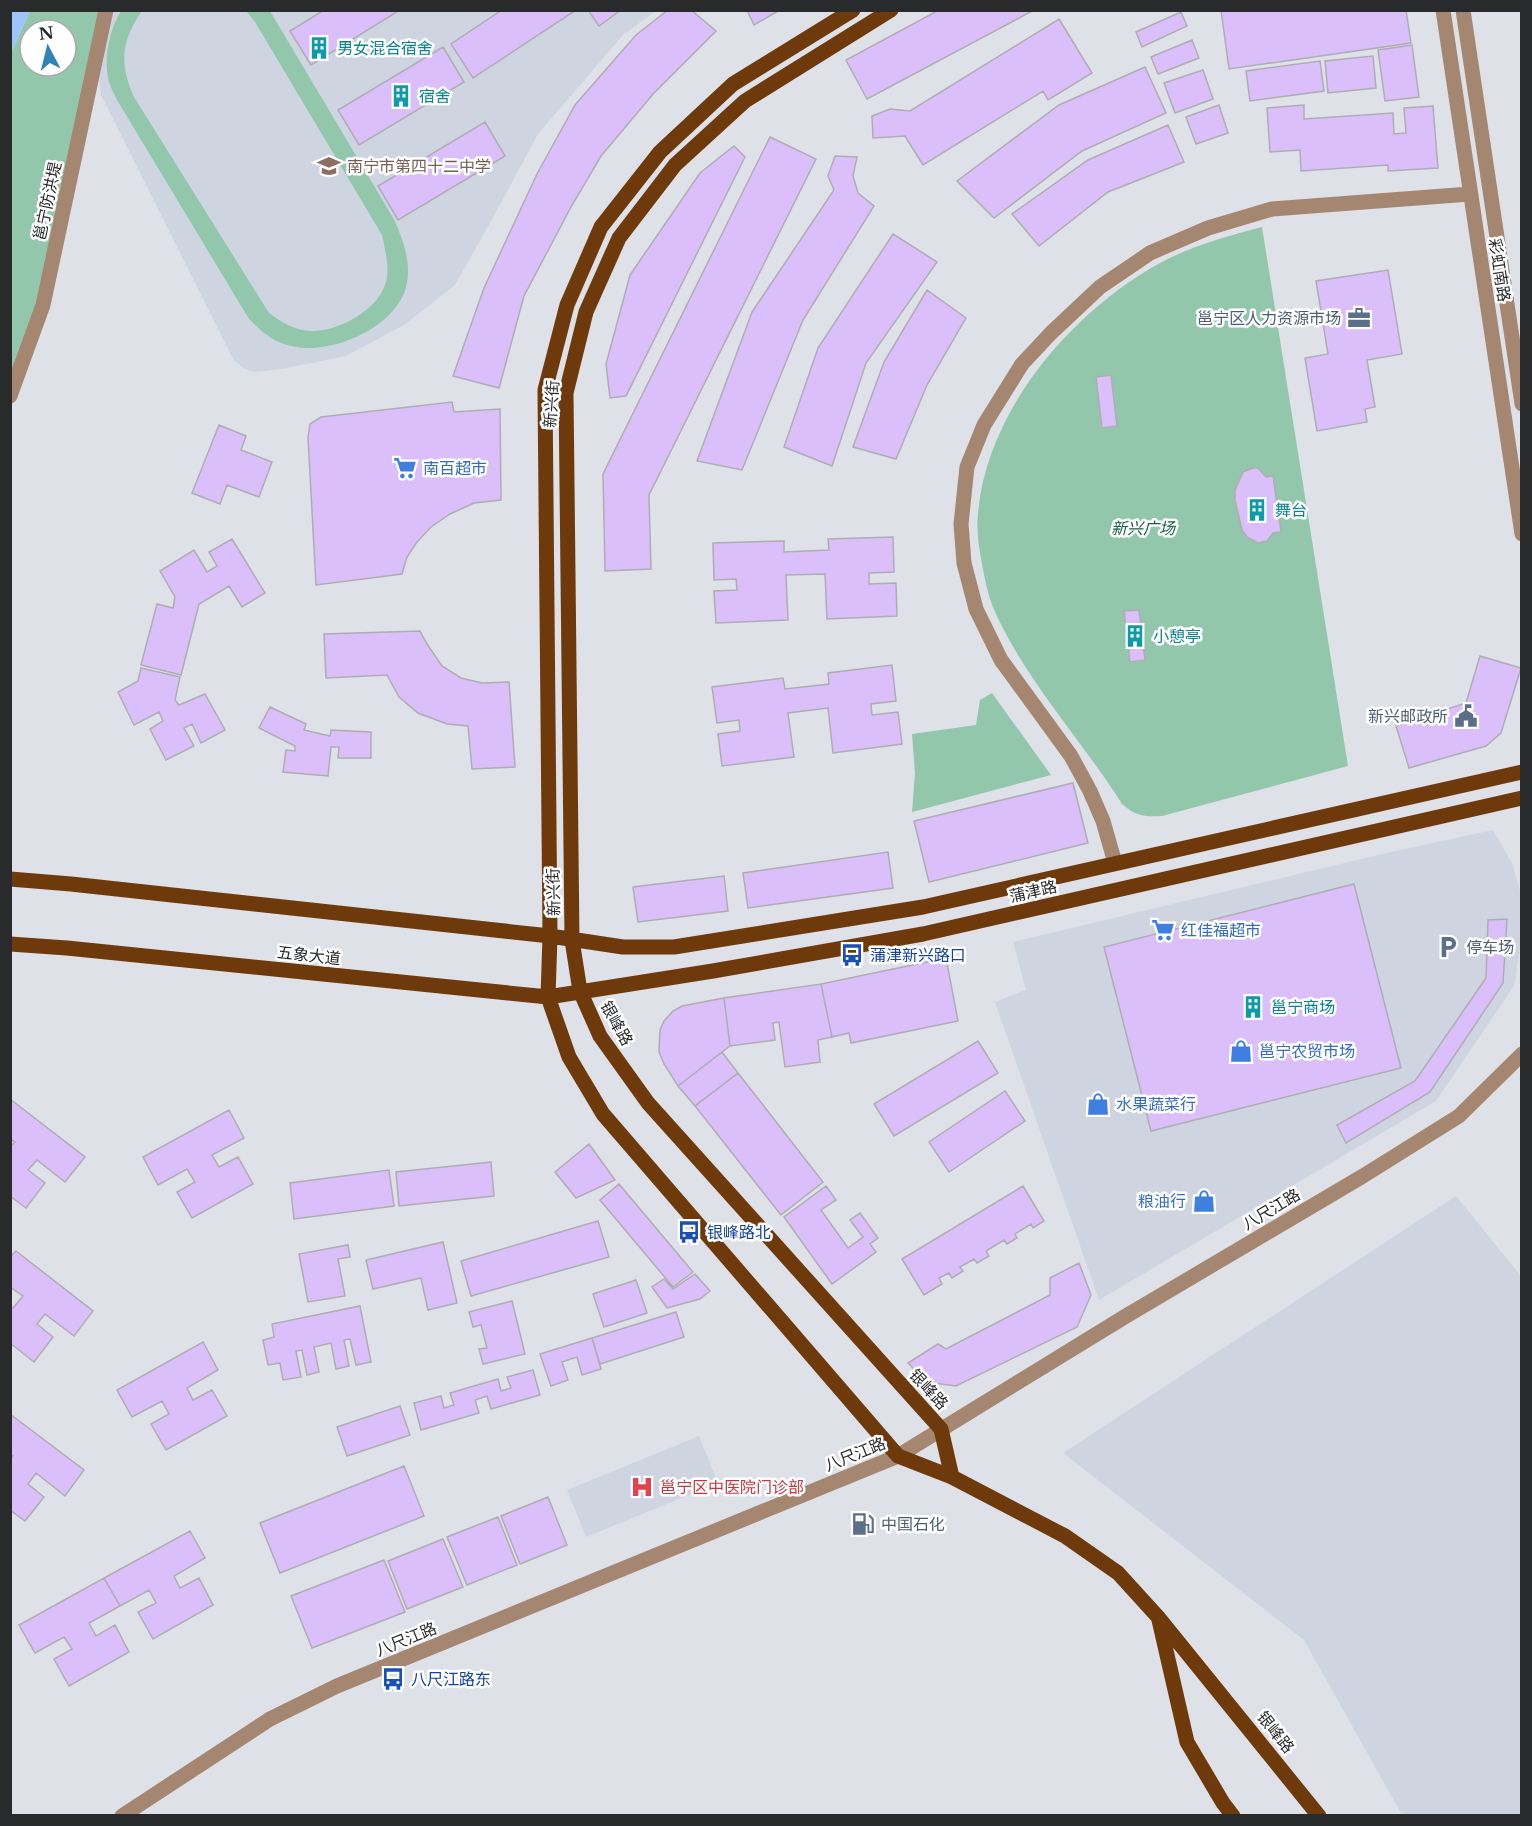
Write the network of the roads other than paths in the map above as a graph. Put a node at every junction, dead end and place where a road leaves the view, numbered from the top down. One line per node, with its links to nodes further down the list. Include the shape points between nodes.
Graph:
1 (106, 10): 7 (street, 邕宁防洪堤, via 43,305)
2 (853, 10): 14 (main road, 新兴街, via 733,84 660,152 601,227 567,305 545,390)
3 (891, 10): 15 (main road, 新兴街, via 745,101 675,165 619,238 586,312 566,393)
4 (1443, 10): 6 (street, 彩虹南路)
5 (1463, 10): 8 (street, 彩虹南路)
6 (1470, 194): 9 (street, 彩虹南路); 12 (street, via 1272,209 1208,228 1150,253 1101,287 1044,340 1022,364 984,425 967,466 961,524 964,563 976,609 1001,660 1071,756 1103,821)
7 (10, 396)
8 (1521, 404)
9 (1521, 534)
10 (1521, 772): 12 (main road, 蒲津路)
11 (1521, 798): 17 (main road, 蒲津路, via 923,934)
12 (1115, 863): 15 (main road, 蒲津路, via 923,907 674,947 624,947)
13 (10, 879): 14 (main road)
14 (550, 936): 15 (main road, 蒲津路); 18 (main road, 新兴街)
15 (572, 940): 17 (main road, 银峰路)
16 (10, 944): 18 (main road, 五象大道)
17 (580, 991): 18 (main road, 蒲津路); 20 (main road, 银峰路, via 600,1036 648,1103)
18 (548, 997): 21 (main road, via 568,1057 603,1114)
19 (1521, 1054): 20 (street, 八尺江路, via 1459,1116)
20 (941, 1429): 21 (street, 八尺江路); 22 (main road, 银峰路)
21 (898, 1456): 22 (main road); 24 (street, 八尺江路, via 338,1686 270,1719)
22 (952, 1477): 23 (main road, 银峰路, via 1065,1536 1118,1573)
23 (1158, 1617): 25 (main road, via 1187,1742); 26 (main road, 银峰路)
24 (122, 1815)
25 (1233, 1815)
26 (1318, 1815)

